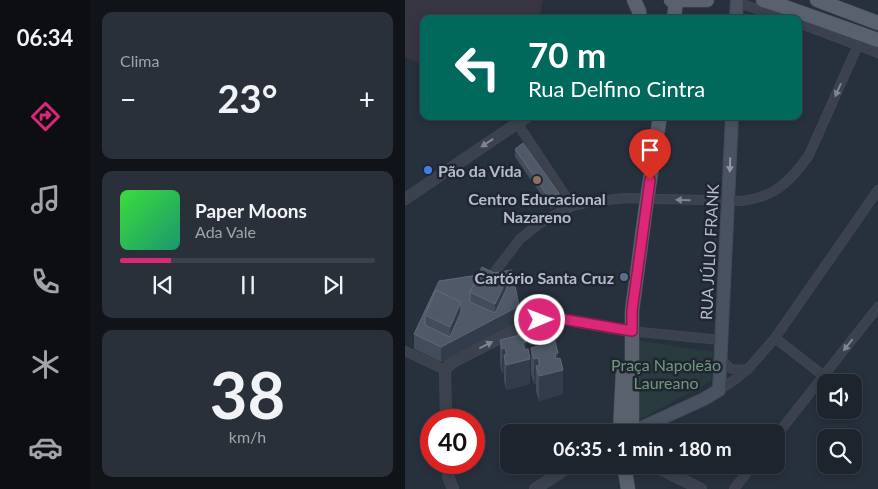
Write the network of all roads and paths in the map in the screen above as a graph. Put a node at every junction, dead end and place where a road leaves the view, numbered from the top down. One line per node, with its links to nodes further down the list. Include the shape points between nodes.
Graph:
1 (635, 0): 8 (main road)
2 (671, 0): 3 (main road)
3 (676, 0): 4 (main road); 9 (main road)
4 (707, 0)
5 (739, 0): 10 (main road); 11 (street)
6 (763, 0): 14 (main road)
7 (817, 0): 12 (main road)
8 (640, 15)
9 (674, 15)
10 (737, 15)
11 (775, 15)
12 (878, 23)
13 (802, 24): 15 (street)
14 (878, 40)
15 (858, 45): 16 (street); 24 (street, one-way to 24, via 809,155 798,171 771,193 753,200)
16 (878, 53)
17 (522, 120): 20 (street)
18 (659, 120): 22 (main road)
19 (732, 120): 24 (main road, RUA JÚLIO FRANK, one-way to 24)
20 (517, 123): 23 (street, one-way to 23); 25 (street)
21 (878, 190): 29 (street)
22 (647, 199): 24 (street, one-way to 22); 25 (street, via 625,198); 28 (main road)
23 (405, 200)
24 (728, 200): 30 (main road, RUA JÚLIO FRANK)
25 (572, 206): 26 (street, via 540,223 520,239)
26 (490, 278)
27 (878, 307): 36 (street, one-way to 36)
28 (628, 330): 30 (street); 34 (street, one-way to 28, via 455,361 540,320 562,319); 40 (main road); 41 (main road)
29 (775, 338): 33 (street); 35 (street)
30 (721, 340): 32 (main road, RUA JÚLIO FRANK)
31 (405, 351): 34 (street)
32 (720, 356): 33 (street, via 727,367); 38 (main road, RUA JÚLIO FRANK)
33 (748, 369): 38 (street)
34 (445, 370): 39 (street)
35 (821, 374)
36 (826, 374)
37 (817, 385): 43 (street)
38 (719, 390): 42 (main road)
39 (446, 409)
40 (621, 424)
41 (632, 424)
42 (649, 424)
43 (785, 425)
44 (448, 474): 50 (street)
45 (558, 474): 51 (street)
46 (625, 474): 52 (main road)
47 (633, 474): 53 (main road)
48 (670, 474): 54 (street)
49 (746, 474): 55 (street)
50 (453, 489)
51 (535, 489)
52 (627, 489)
53 (633, 489)
54 (701, 489)
55 (734, 489)

